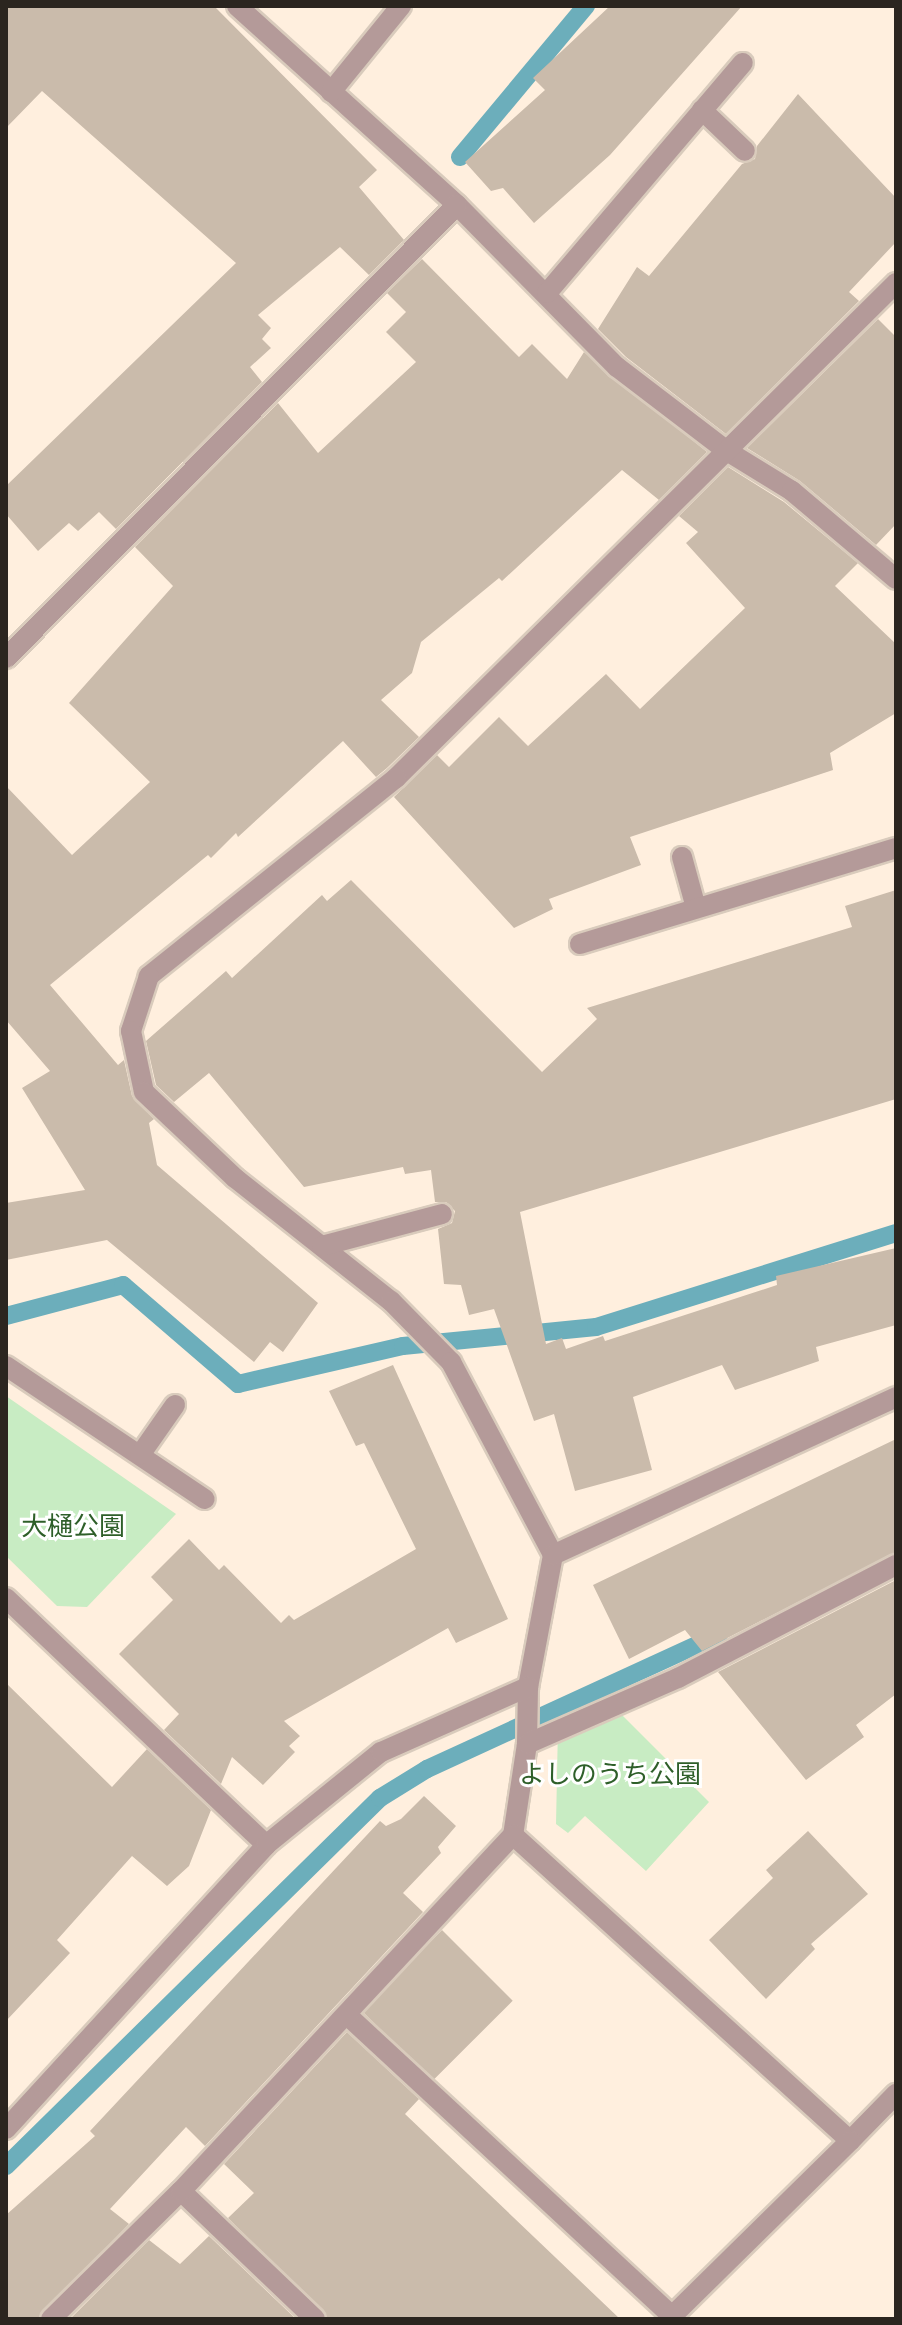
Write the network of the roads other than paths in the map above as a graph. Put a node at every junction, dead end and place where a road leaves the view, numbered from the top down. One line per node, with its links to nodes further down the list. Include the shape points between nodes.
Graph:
1 (237, 6): 4 (street)
2 (401, 6): 4 (street)
3 (743, 63): 5 (street)
4 (331, 92): 7 (street)
5 (702, 110): 6 (street); 9 (street)
6 (745, 151)
7 (457, 205): 9 (street); 12 (street)
8 (896, 283): 10 (street)
9 (547, 293): 10 (street, via 617,367)
10 (727, 451): 11 (street, via 792,491); 18 (street, via 396,778 149,976 131,1031 144,1092 235,1178)
11 (896, 579)
12 (6, 658)
13 (896, 848): 15 (street)
14 (682, 857): 15 (street)
15 (696, 908): 16 (street)
16 (580, 944)
17 (442, 1214): 18 (street)
18 (322, 1246): 24 (street, via 391,1301 451,1362)
19 (6, 1366): 22 (street)
20 (896, 1397): 24 (street)
21 (175, 1405): 22 (street)
22 (140, 1455): 23 (street)
23 (205, 1499)
24 (553, 1555): 27 (street)
25 (896, 1565): 28 (street, via 678,1678)
26 (6, 1598): 30 (street)
27 (528, 1687): 28 (street); 30 (street, via 381,1752)
28 (527, 1737): 29 (street)
29 (513, 1835): 31 (street); 34 (street)
30 (266, 1845): 33 (street)
31 (348, 2016): 35 (street); 36 (street)
32 (896, 2094): 34 (street)
33 (6, 2129)
34 (850, 2141): 36 (street)
35 (181, 2191): 37 (street); 38 (street)
36 (671, 2318)
37 (51, 2319)
38 (315, 2319)

